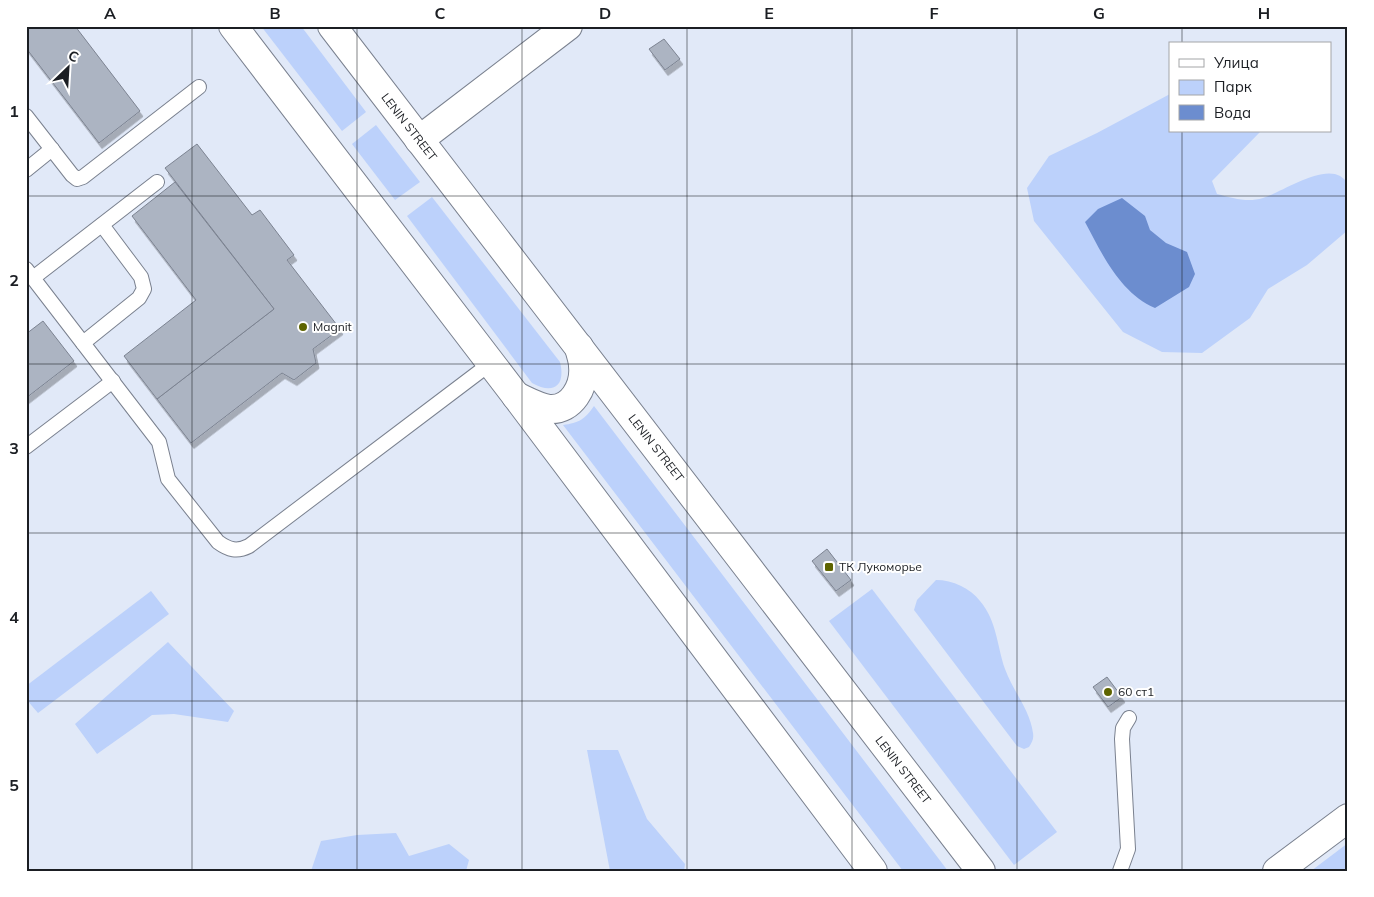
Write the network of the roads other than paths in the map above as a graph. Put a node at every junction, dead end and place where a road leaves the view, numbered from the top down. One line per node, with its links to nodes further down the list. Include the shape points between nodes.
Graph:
1 (233, 26): 14 (main road)
2 (332, 26): 6 (main road, LENIN STREET)
3 (568, 26): 6 (main road)
4 (199, 88): 7 (lane, via 83,176 77,178 72,174)
5 (26, 116): 7 (lane)
6 (419, 140): 13 (main road, LENIN STREET)
7 (52, 150): 8 (lane)
8 (26, 170)
9 (157, 182): 10 (lane)
10 (102, 225): 11 (lane); 12 (lane, via 141,277 144,288 139,298)
11 (28, 272): 12 (lane)
12 (83, 342): 15 (lane)
13 (579, 347): 16 (main road, via 584,367 581,385 569,403 548,409); 21 (main road, LENIN STREET)
14 (491, 363): 15 (lane, via 240,550 228,549 218,542 168,479 159,442); 16 (main road)
15 (113, 381): 17 (lane)
16 (516, 396): 20 (main road)
17 (26, 447)
18 (1129, 718): 22 (lane, via 1123,728 1122,739 1128,849)
19 (1348, 818): 23 (main road)
20 (873, 871)
21 (981, 871)
22 (1120, 871)
23 (1277, 871)

